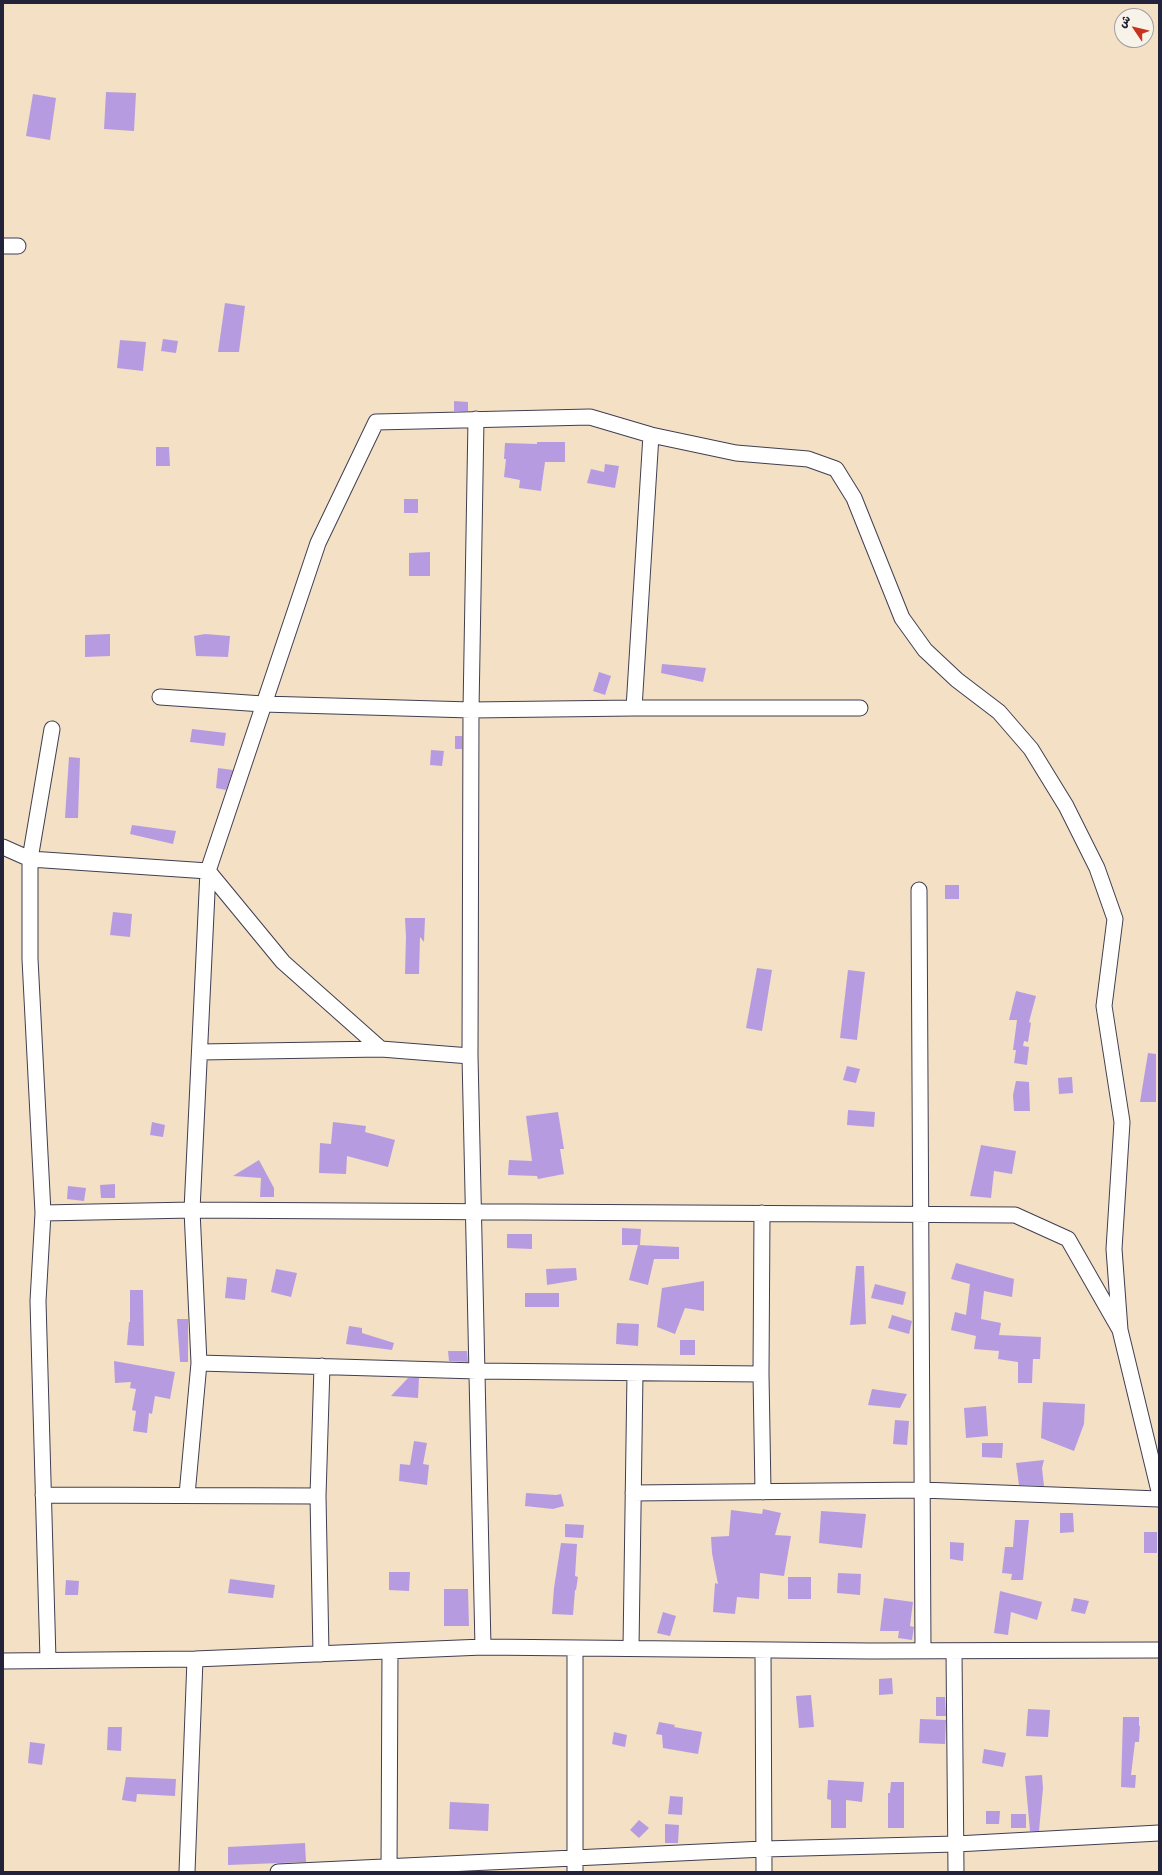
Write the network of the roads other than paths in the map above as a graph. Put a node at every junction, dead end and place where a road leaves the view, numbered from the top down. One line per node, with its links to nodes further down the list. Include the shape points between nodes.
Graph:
1 (476, 419): 2 (street, via 590,417); 4 (street, via 376,422 318,543); 7 (street)
2 (651, 435): 5 (street); 21 (street, via 736,453 808,459 836,469 854,498 902,618 925,650 957,680 999,712 1030,749 1066,806 1097,868 1115,919 1104,1006 1122,1122 1114,1249)
3 (160, 697): 4 (street)
4 (263, 704): 7 (street); 11 (street)
5 (634, 708): 6 (street); 7 (street)
6 (860, 708)
7 (471, 710): 15 (street)
8 (52, 730): 10 (street)
9 (3, 847): 10 (street)
10 (30, 859): 11 (street); 17 (street, via 30,959)
11 (208, 871): 13 (street, via 284,962); 14 (street)
12 (919, 890): 20 (street)
13 (381, 1049): 14 (street); 15 (street)
14 (200, 1052): 16 (street)
15 (470, 1056): 18 (street)
16 (192, 1210): 17 (street); 18 (street); 22 (street)
17 (43, 1212): 31 (street, via 38,1301)
18 (474, 1212): 19 (street); 24 (street)
19 (762, 1213): 20 (street); 26 (street)
20 (920, 1213): 21 (street, via 1015,1215 1068,1239); 27 (street)
21 (1120, 1330): 28 (street)
22 (199, 1363): 23 (street); 32 (street)
23 (322, 1366): 24 (street); 33 (street)
24 (477, 1371): 25 (street); 35 (street)
25 (635, 1373): 26 (street); 30 (street)
26 (761, 1374): 29 (street)
27 (922, 1490): 29 (street); 34 (street); 41 (street)
28 (1159, 1490)
29 (763, 1492): 30 (street)
30 (633, 1493): 37 (street)
31 (43, 1495): 32 (street); 45 (street)
32 (188, 1495): 33 (street)
33 (318, 1496): 43 (street)
34 (1159, 1499)
35 (483, 1647): 36 (street); 40 (street)
36 (575, 1648): 37 (street); 50 (street)
37 (631, 1648): 38 (street)
38 (764, 1650): 41 (street); 49 (street)
39 (1159, 1650): 42 (street)
40 (390, 1651): 43 (street); 51 (street)
41 (923, 1651): 42 (street)
42 (954, 1651): 48 (street)
43 (321, 1654): 44 (street)
44 (195, 1659): 45 (street); 52 (street)
45 (48, 1660): 46 (street)
46 (3, 1661)
47 (1159, 1833): 48 (street)
48 (956, 1844): 49 (street); 55 (street)
49 (764, 1849): 50 (street); 54 (street)
50 (576, 1865): 51 (street)
51 (389, 1869): 53 (street)
52 (187, 1872)
53 (278, 1872)
54 (764, 1872)
55 (956, 1872)

